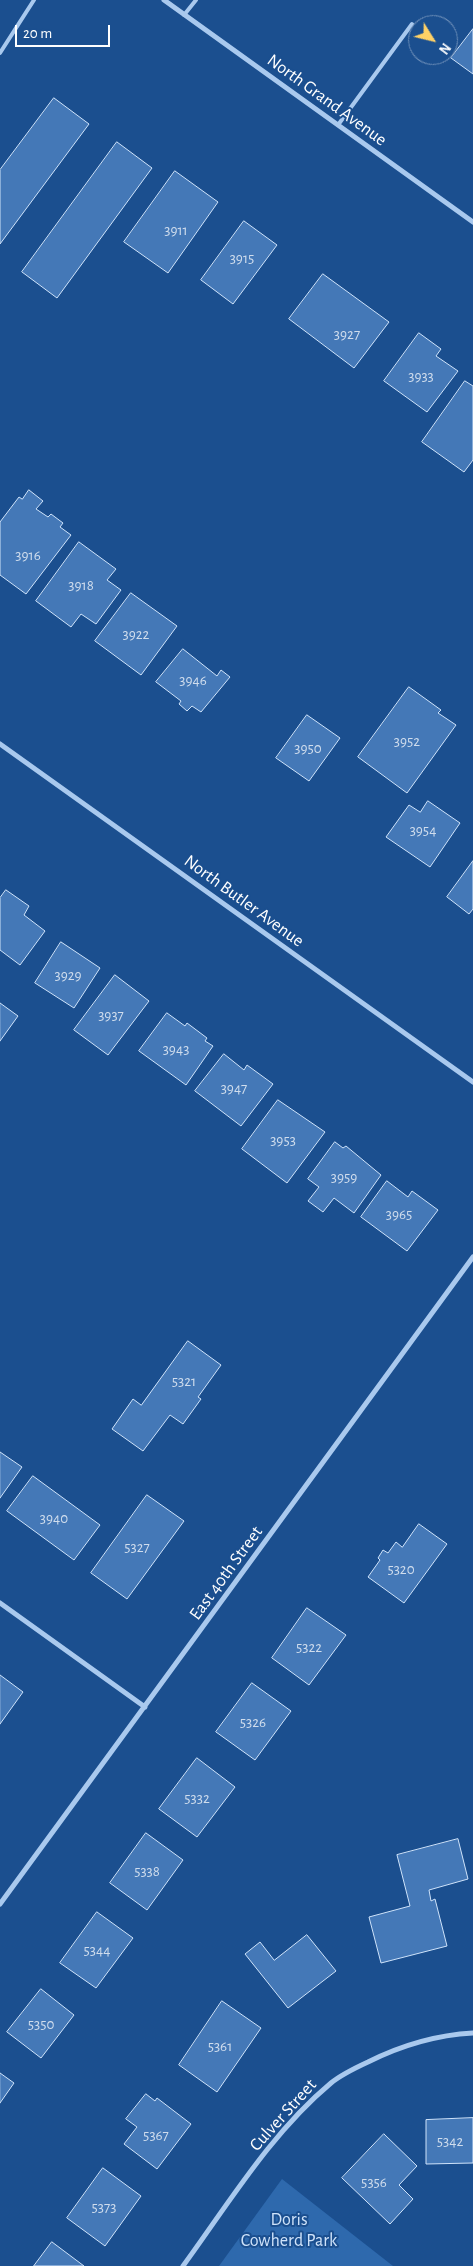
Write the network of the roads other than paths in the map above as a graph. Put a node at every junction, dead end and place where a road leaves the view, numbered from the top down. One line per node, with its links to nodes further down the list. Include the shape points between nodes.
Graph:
1 (34, 0): 6 (lane)
2 (164, 0): 4 (street, North Grand Avenue)
3 (196, 0): 4 (lane)
4 (184, 15): 7 (street, North Grand Avenue)
5 (408, 29): 7 (lane)
6 (0, 53)
7 (338, 125): 8 (street, North Grand Avenue)
8 (473, 222)
9 (0, 744): 10 (street, North Butler Avenue)
10 (473, 1082)
11 (473, 1257): 13 (street, East 40th Street)
12 (0, 1603): 13 (street)
13 (145, 1708): 14 (street, East 40th Street)
14 (0, 1904)
15 (473, 2033): 16 (street, Culver Street, via 392,2049 332,2082 276,2139)
16 (183, 2266)

